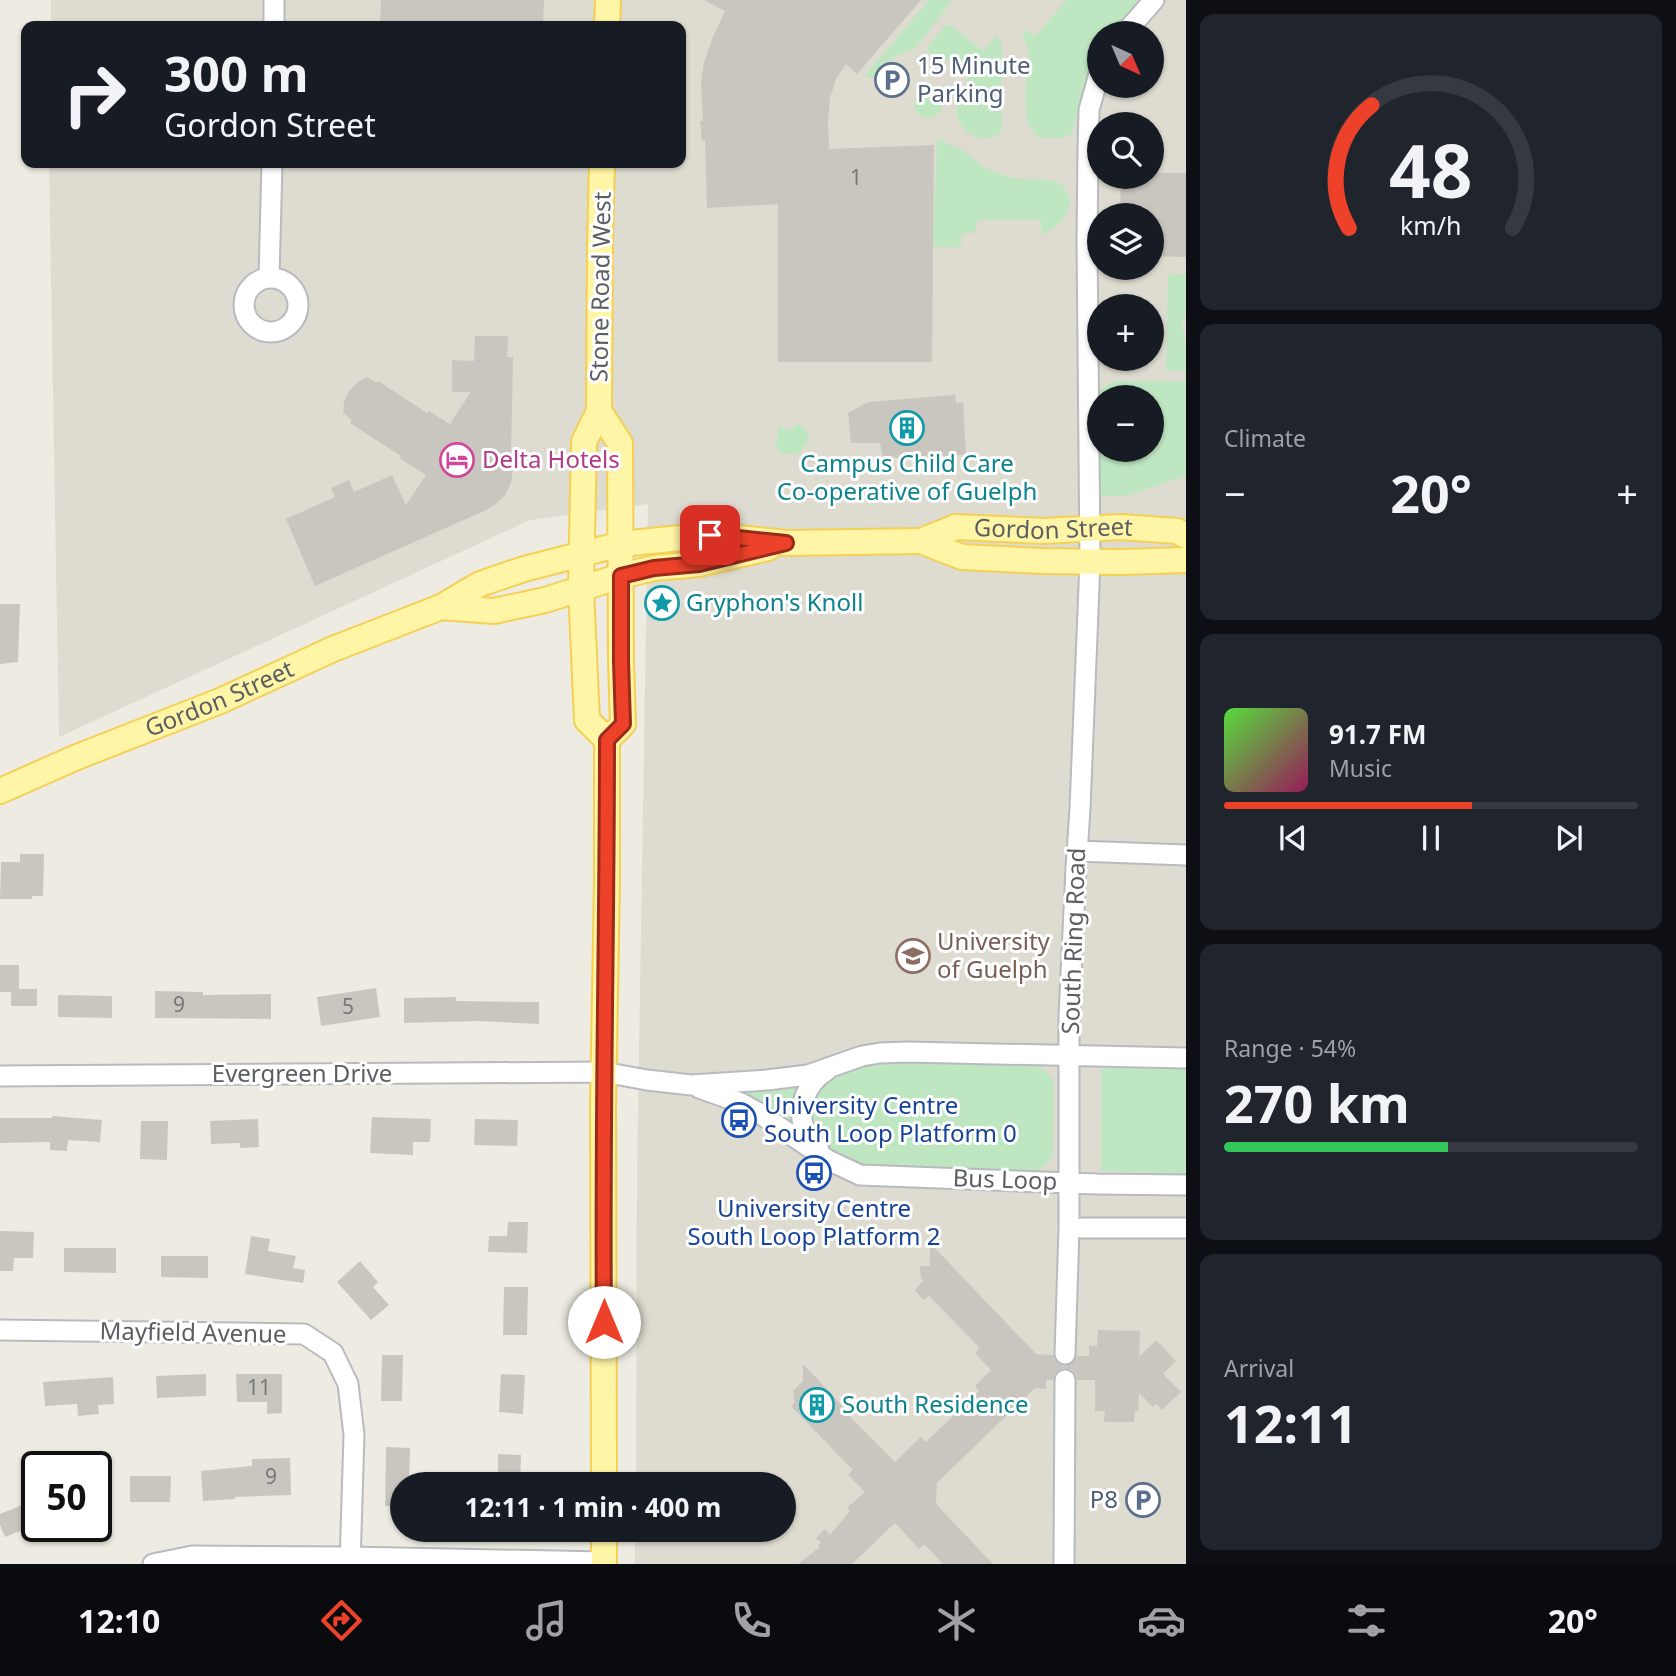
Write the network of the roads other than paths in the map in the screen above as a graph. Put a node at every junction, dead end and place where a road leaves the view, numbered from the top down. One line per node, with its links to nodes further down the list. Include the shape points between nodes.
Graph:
1 (274, 0): 4 (street)
2 (608, 0): 5 (main road)
3 (1154, 0): 6 (street)
4 (274, 21)
5 (607, 21)
6 (1136, 21)
7 (1093, 98): 12 (street, South Ring Road, via 1087,148)
8 (272, 168): 10 (street)
9 (603, 168): 11 (main road, Stone Road West)
10 (269, 278)
11 (599, 411): 16 (main road, Stone Road West, via 620,443); 17 (main road, Stone Road West, via 584,442)
12 (1090, 528): 13 (main road, Gordon Street, via 1177,531); 14 (main road, Gordon Street, via 956,527); 19 (street, South Ring Road)
13 (1186, 536)
14 (921, 541): 15 (main road, Gordon Street); 19 (main road, Gordon Street, via 962,557)
15 (786, 543): 16 (main road, Gordon Street, via 710,535); 20 (main road, Gordon Street, via 699,564)
16 (621, 544): 17 (main road, Gordon Street); 20 (main road, Stone Road West)
17 (582, 555): 21 (main road, Stone Road West); 22 (main road, Gordon Street, via 480,584)
18 (1186, 560): 19 (main road, Gordon Street)
19 (1090, 561): 25 (street, South Ring Road)
20 (621, 576): 21 (main road, Gordon Street); 23 (main road, Stone Road West, via 623,724)
21 (581, 589): 22 (main road, Gordon Street, via 494,611); 23 (main road, Stone Road West, via 587,720)
22 (440, 607): 24 (main road, Gordon Street)
23 (607, 740): 30 (main road)
24 (0, 791)
25 (1077, 851): 26 (street); 27 (street, South Ring Road)
26 (1186, 855)
27 (1070, 1055): 28 (street, Bus Loop); 29 (street, Bus Loop, via 907,1052); 34 (street, South Ring Road)
28 (1186, 1058)
29 (846, 1061): 32 (street, Bus Loop, via 808,1074); 33 (street, Bus Loop, via 815,1079 804,1098 805,1130)
30 (603, 1072): 31 (street, Evergreen Drive); 32 (street, Bus Loop); 41 (main road)
31 (0, 1076)
32 (691, 1085): 33 (street, Bus Loop, via 741,1103)
33 (828, 1160): 34 (street, Bus Loop, via 860,1175)
34 (1069, 1182): 35 (street, Bus Loop); 39 (street, South Ring Road)
35 (1186, 1185)
36 (1082, 1228): 37 (street)
37 (1186, 1228)
38 (0, 1330): 43 (street, Mayfield Avenue, via 304,1334 333,1353 348,1384 354,1434)
39 (1065, 1354)
40 (1065, 1380): 46 (street)
41 (604, 1472)
42 (604, 1542): 44 (main road)
43 (350, 1560): 44 (street); 45 (street, via 192,1556)
44 (604, 1563)
45 (153, 1564)
46 (1063, 1564)

